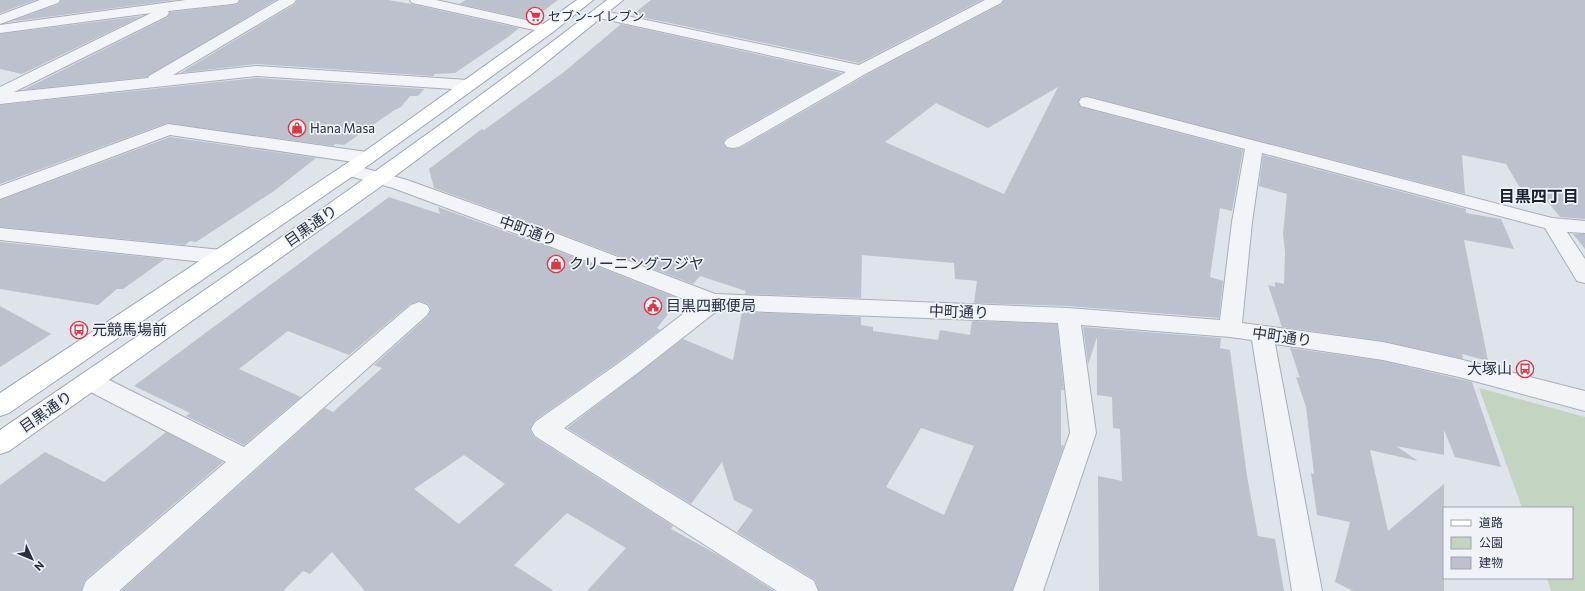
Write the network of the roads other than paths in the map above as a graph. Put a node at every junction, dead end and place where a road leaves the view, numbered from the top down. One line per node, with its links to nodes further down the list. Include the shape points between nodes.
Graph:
1 (53, 0): 10 (street)
2 (232, 0): 8 (street)
3 (289, 0): 14 (street)
4 (417, 0): 12 (street)
5 (586, 0): 12 (main road, 目黒通り)
6 (616, 0): 9 (main road, 目黒通り)
7 (996, 0): 13 (street)
8 (184, 3): 11 (street); 16 (street)
9 (599, 14): 13 (street); 23 (main road, 目黒通り)
10 (0, 20)
11 (0, 29)
12 (548, 29): 15 (main road, 目黒通り)
13 (862, 70): 19 (street)
14 (148, 83): 15 (street, via 257,71); 17 (street)
15 (468, 85): 21 (main road, 目黒通り)
16 (0, 94)
17 (0, 99)
18 (1087, 102): 20 (street)
19 (733, 143)
20 (1254, 146): 25 (street); 33 (street, via 1242,222)
21 (367, 158): 22 (main road, 目黒通り); 24 (street, via 168,129)
22 (349, 170): 23 (street, 中町通り); 28 (main road, 目黒通り)
23 (380, 178): 30 (street, 中町通り, via 556,241); 35 (main road, 目黒通り)
24 (0, 193)
25 (1552, 224): 26 (street); 29 (street)
26 (1585, 227)
27 (0, 234): 28 (street)
28 (222, 257): 37 (main road, 目黒通り)
29 (1585, 276)
30 (713, 302): 32 (street, 中町通り); 41 (street, via 631,366 544,428)
31 (419, 310): 39 (street)
32 (1068, 316): 33 (street, 中町通り); 42 (street, via 1083,433)
33 (1230, 329): 34 (street, 中町通り)
34 (1262, 334): 36 (street, 中町通り, via 1383,351); 43 (street)
35 (90, 381): 38 (main road, 目黒通り); 39 (street)
36 (1585, 401)
37 (0, 406)
38 (0, 444)
39 (247, 460): 40 (street)
40 (97, 591)
41 (803, 591)
42 (1028, 591)
43 (1306, 591)

